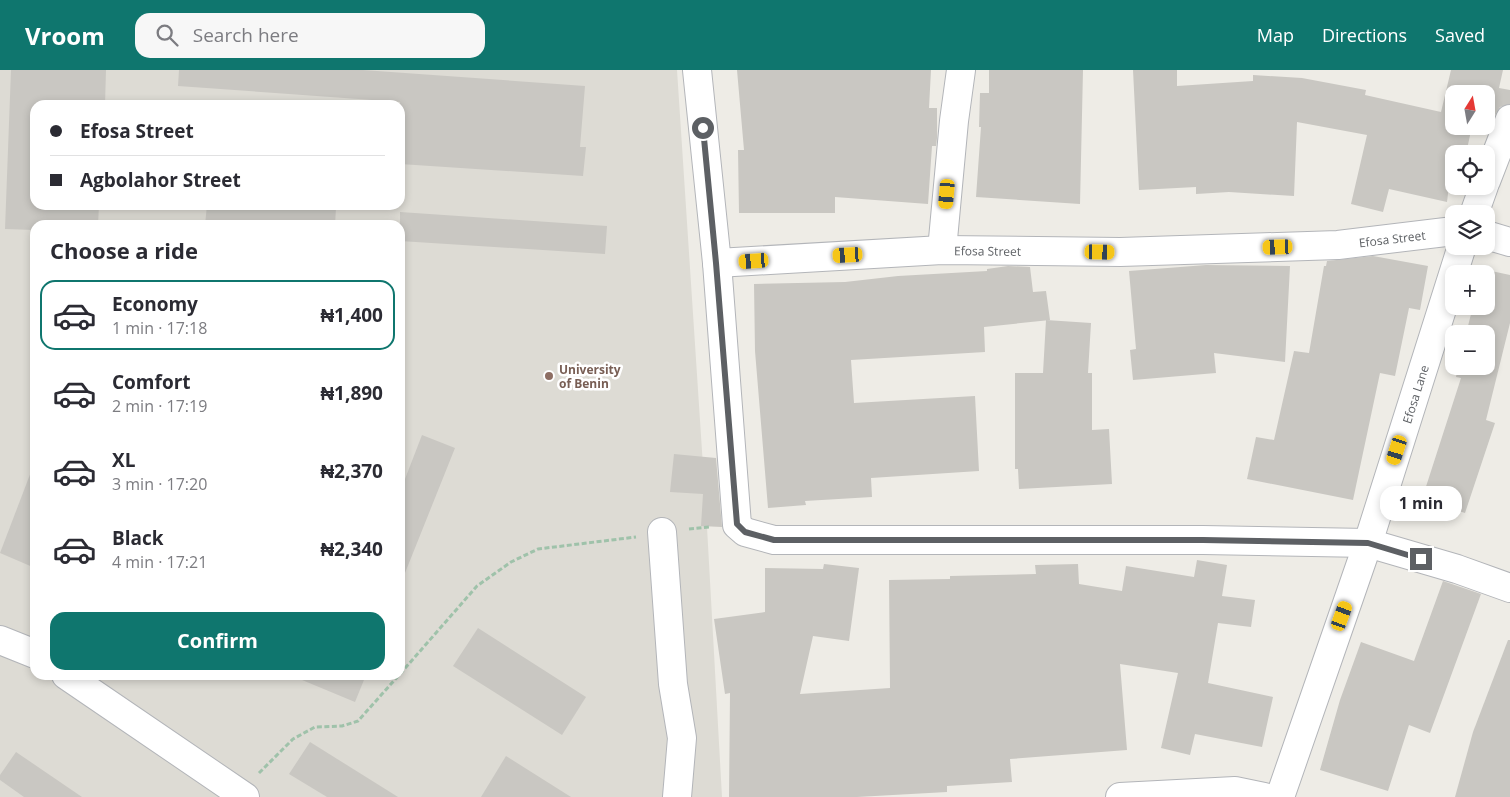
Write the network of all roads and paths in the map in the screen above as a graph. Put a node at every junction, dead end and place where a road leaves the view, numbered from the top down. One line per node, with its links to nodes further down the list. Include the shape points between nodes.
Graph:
1 (697, 70): 10 (street)
2 (961, 70): 8 (street)
3 (1510, 119): 4 (street)
4 (1495, 158)
5 (1445, 232): 8 (street, Efosa Street, via 1308,246 1120,252)
6 (1495, 238): 7 (street)
7 (1510, 242)
8 (942, 250): 10 (street, Efosa Street)
9 (1459, 255): 13 (street, Efosa Lane)
10 (716, 263): 11 (street)
11 (737, 524): 12 (path); 13 (street, via 745,532 774,540)
12 (662, 532): 17 (path, via 538,549 511,562 477,586); 21 (street, via 672,684 682,738)
13 (1368, 543): 14 (street); 24 (street, Efosa Lane)
14 (1510, 588)
15 (0, 640): 16 (street)
16 (30, 652)
17 (405, 667)
18 (73, 680): 20 (street)
19 (394, 680): 20 (path, via 358,721 316,728 293,739)
20 (240, 795)
21 (678, 797)
22 (1120, 797): 23 (street, via 1235,791)
23 (1264, 797)
24 (1280, 797)

